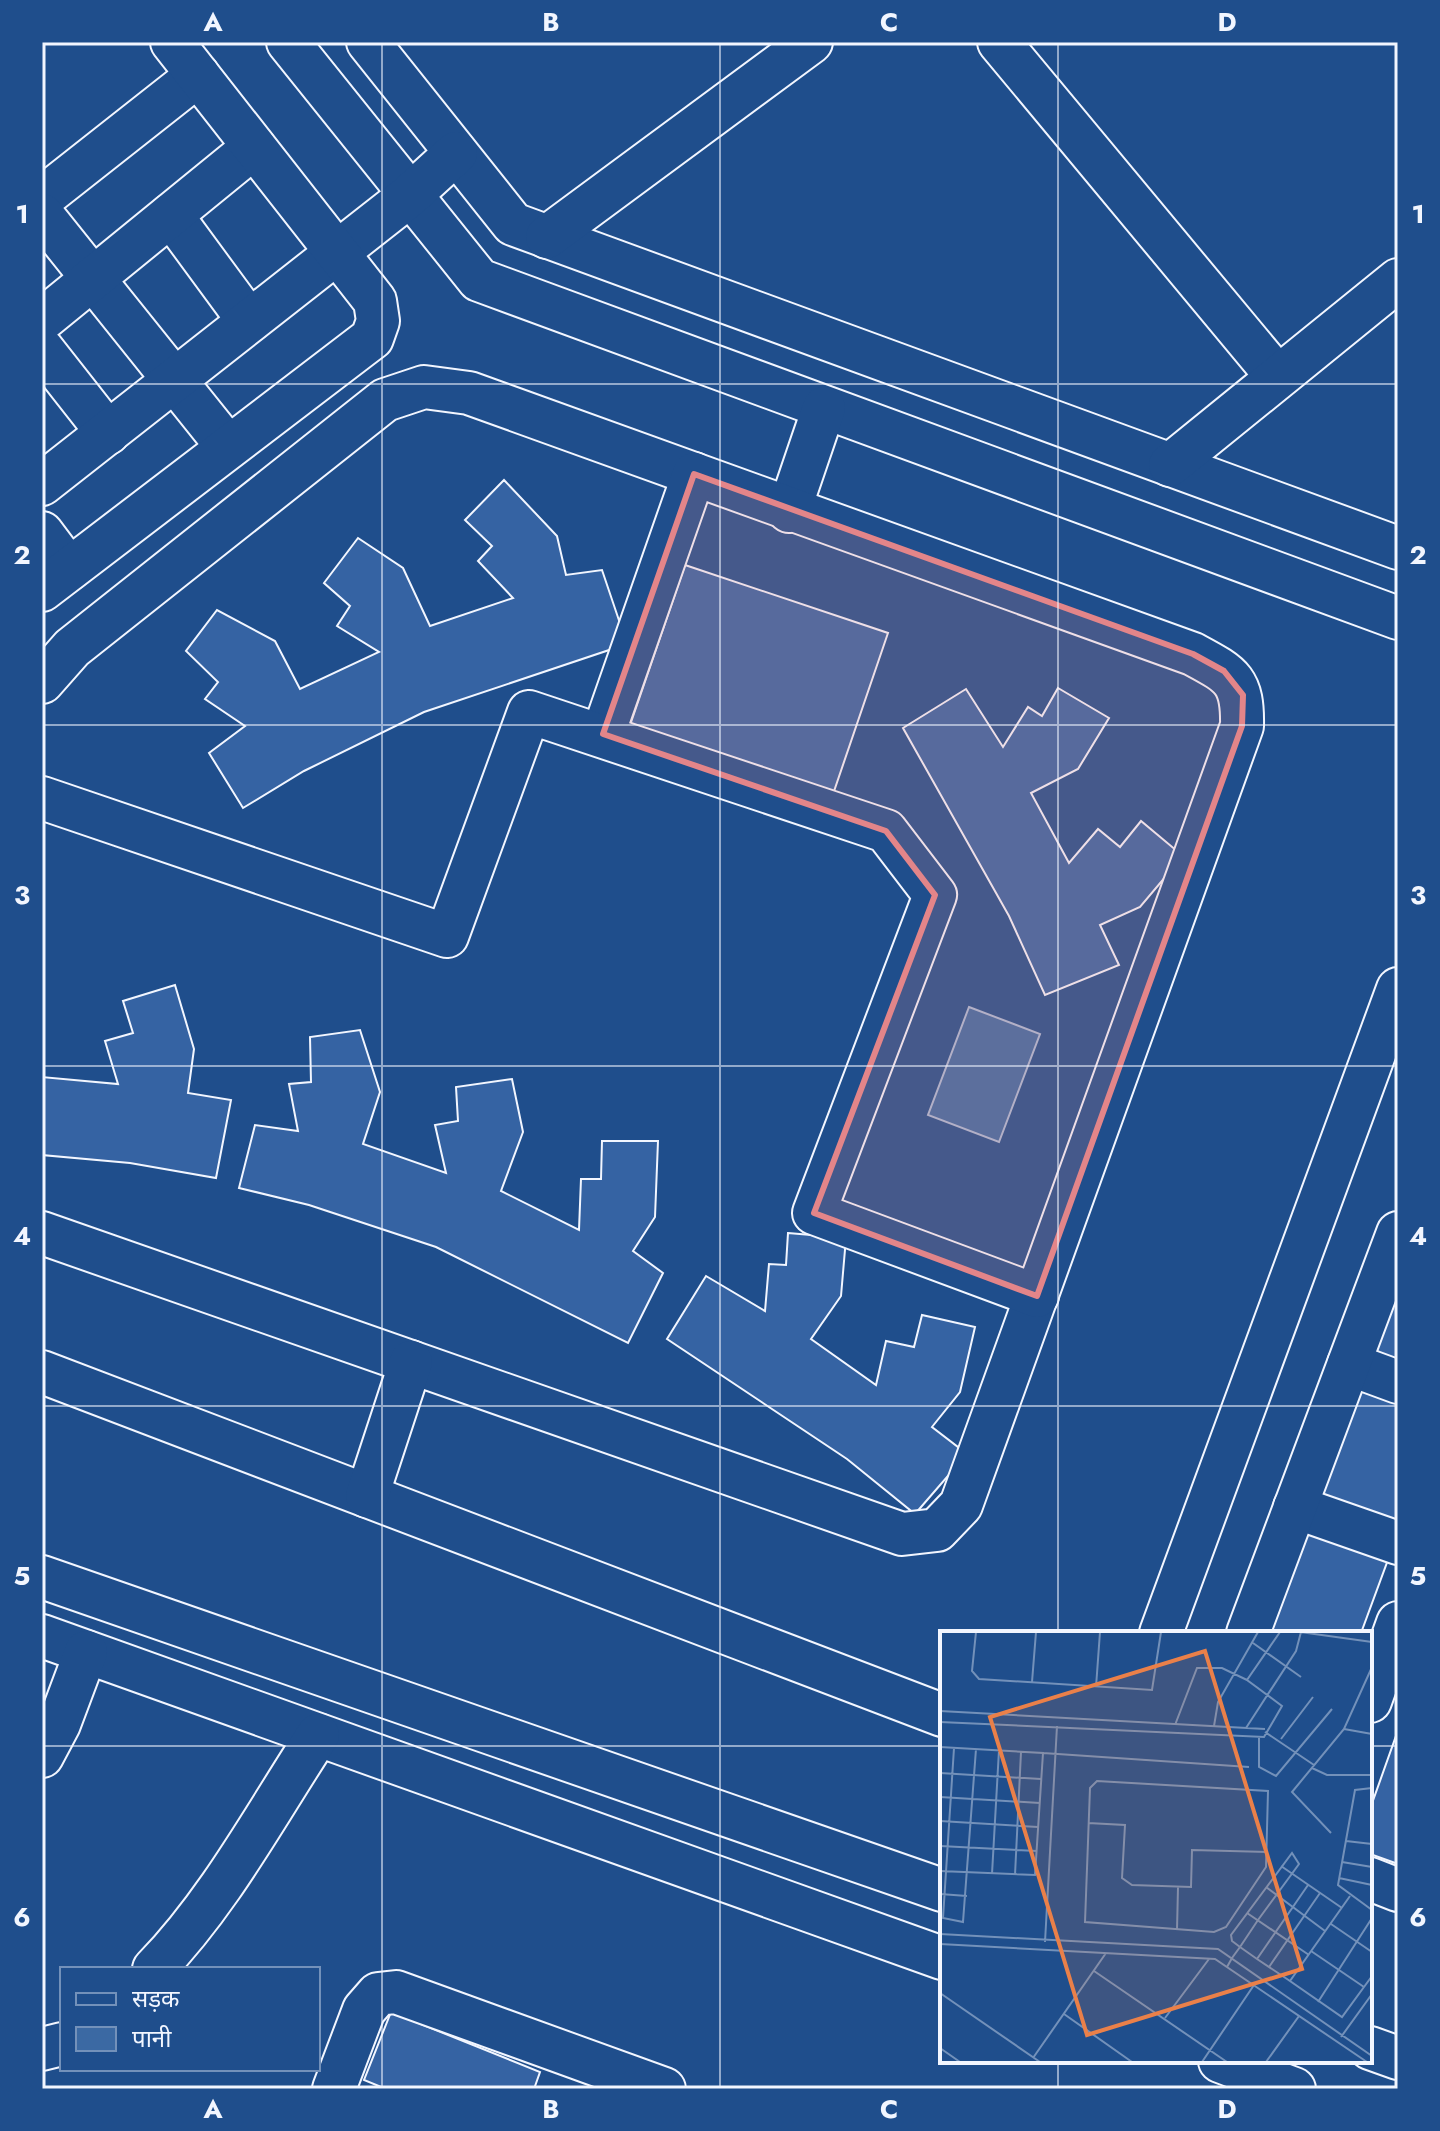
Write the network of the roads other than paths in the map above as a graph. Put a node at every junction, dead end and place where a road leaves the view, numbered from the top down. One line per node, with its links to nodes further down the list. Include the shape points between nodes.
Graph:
1 (172, 42): 6 (street)
2 (288, 42): 9 (street)
3 (368, 42): 8 (street)
4 (811, 42): 13 (street)
5 (999, 42): 20 (street)
6 (198, 75): 7 (street); 10 (street)
7 (254, 147): 12 (street); 14 (street)
8 (456, 153): 9 (street); 13 (street, via 513,224)
9 (409, 196): 14 (street); 22 (street, via 479,280)
10 (42, 198)
11 (42, 215): 15 (street)
12 (171, 215): 15 (street); 18 (street)
13 (547, 237): 25 (street)
14 (335, 250): 18 (street); 24 (street, via 375,301 378,321 372,338)
15 (94, 280): 17 (street); 21 (street)
16 (1398, 280): 20 (street)
17 (42, 320)
18 (249, 321): 21 (street)
19 (42, 349): 23 (street)
20 (1276, 375): 25 (street)
21 (175, 381): 23 (street); 24 (street)
22 (824, 408): 28 (street); 32 (street)
23 (108, 433): 27 (street)
24 (228, 447): 31 (street)
25 (1170, 465): 30 (street)
26 (694, 474): 28 (street); 33 (street, via 469,393 424,387 385,400 72,648); 34 (street)
27 (42, 484)
28 (789, 511): 39 (street, via 1193,654 1224,671 1243,695 1242,726)
29 (42, 533): 31 (street)
30 (1398, 548)
31 (56, 580)
32 (1398, 618)
33 (42, 682)
34 (603, 734): 35 (street, via 529,712 447,936); 39 (street, via 886,831 935,895 814,1213)
35 (42, 798)
36 (1398, 989): 49 (street)
37 (42, 1233): 40 (street)
38 (1398, 1233): 41 (street)
39 (1037, 1296): 40 (street, via 961,1505 937,1530 902,1534)
40 (411, 1362): 44 (street)
41 (1349, 1364): 43 (street); 45 (street)
42 (42, 1372): 44 (street)
43 (1398, 1382)
44 (367, 1496): 56 (street)
45 (1295, 1507): 46 (street); 50 (street)
46 (1398, 1543)
47 (42, 1577): 60 (street)
48 (1398, 1623): 53 (street)
49 (1162, 1631)
50 (1249, 1631)
51 (42, 1636): 52 (street)
52 (86, 1652): 57 (street); 58 (street)
53 (1372, 1694)
54 (1372, 1700): 55 (street)
55 (1398, 1708)
56 (940, 1714)
57 (318, 1735): 62 (street); 63 (street, via 222,1883)
58 (42, 1756)
59 (1372, 1880): 61 (street)
60 (940, 1889)
61 (1398, 1890)
62 (940, 1957)
63 (156, 1967)
64 (1372, 2049): 65 (street)
65 (1398, 2058)
66 (1225, 2063): 69 (street)
67 (334, 2089): 68 (street, via 364,2010 378,1994 396,1992)
68 (664, 2089)
69 (1294, 2089)

